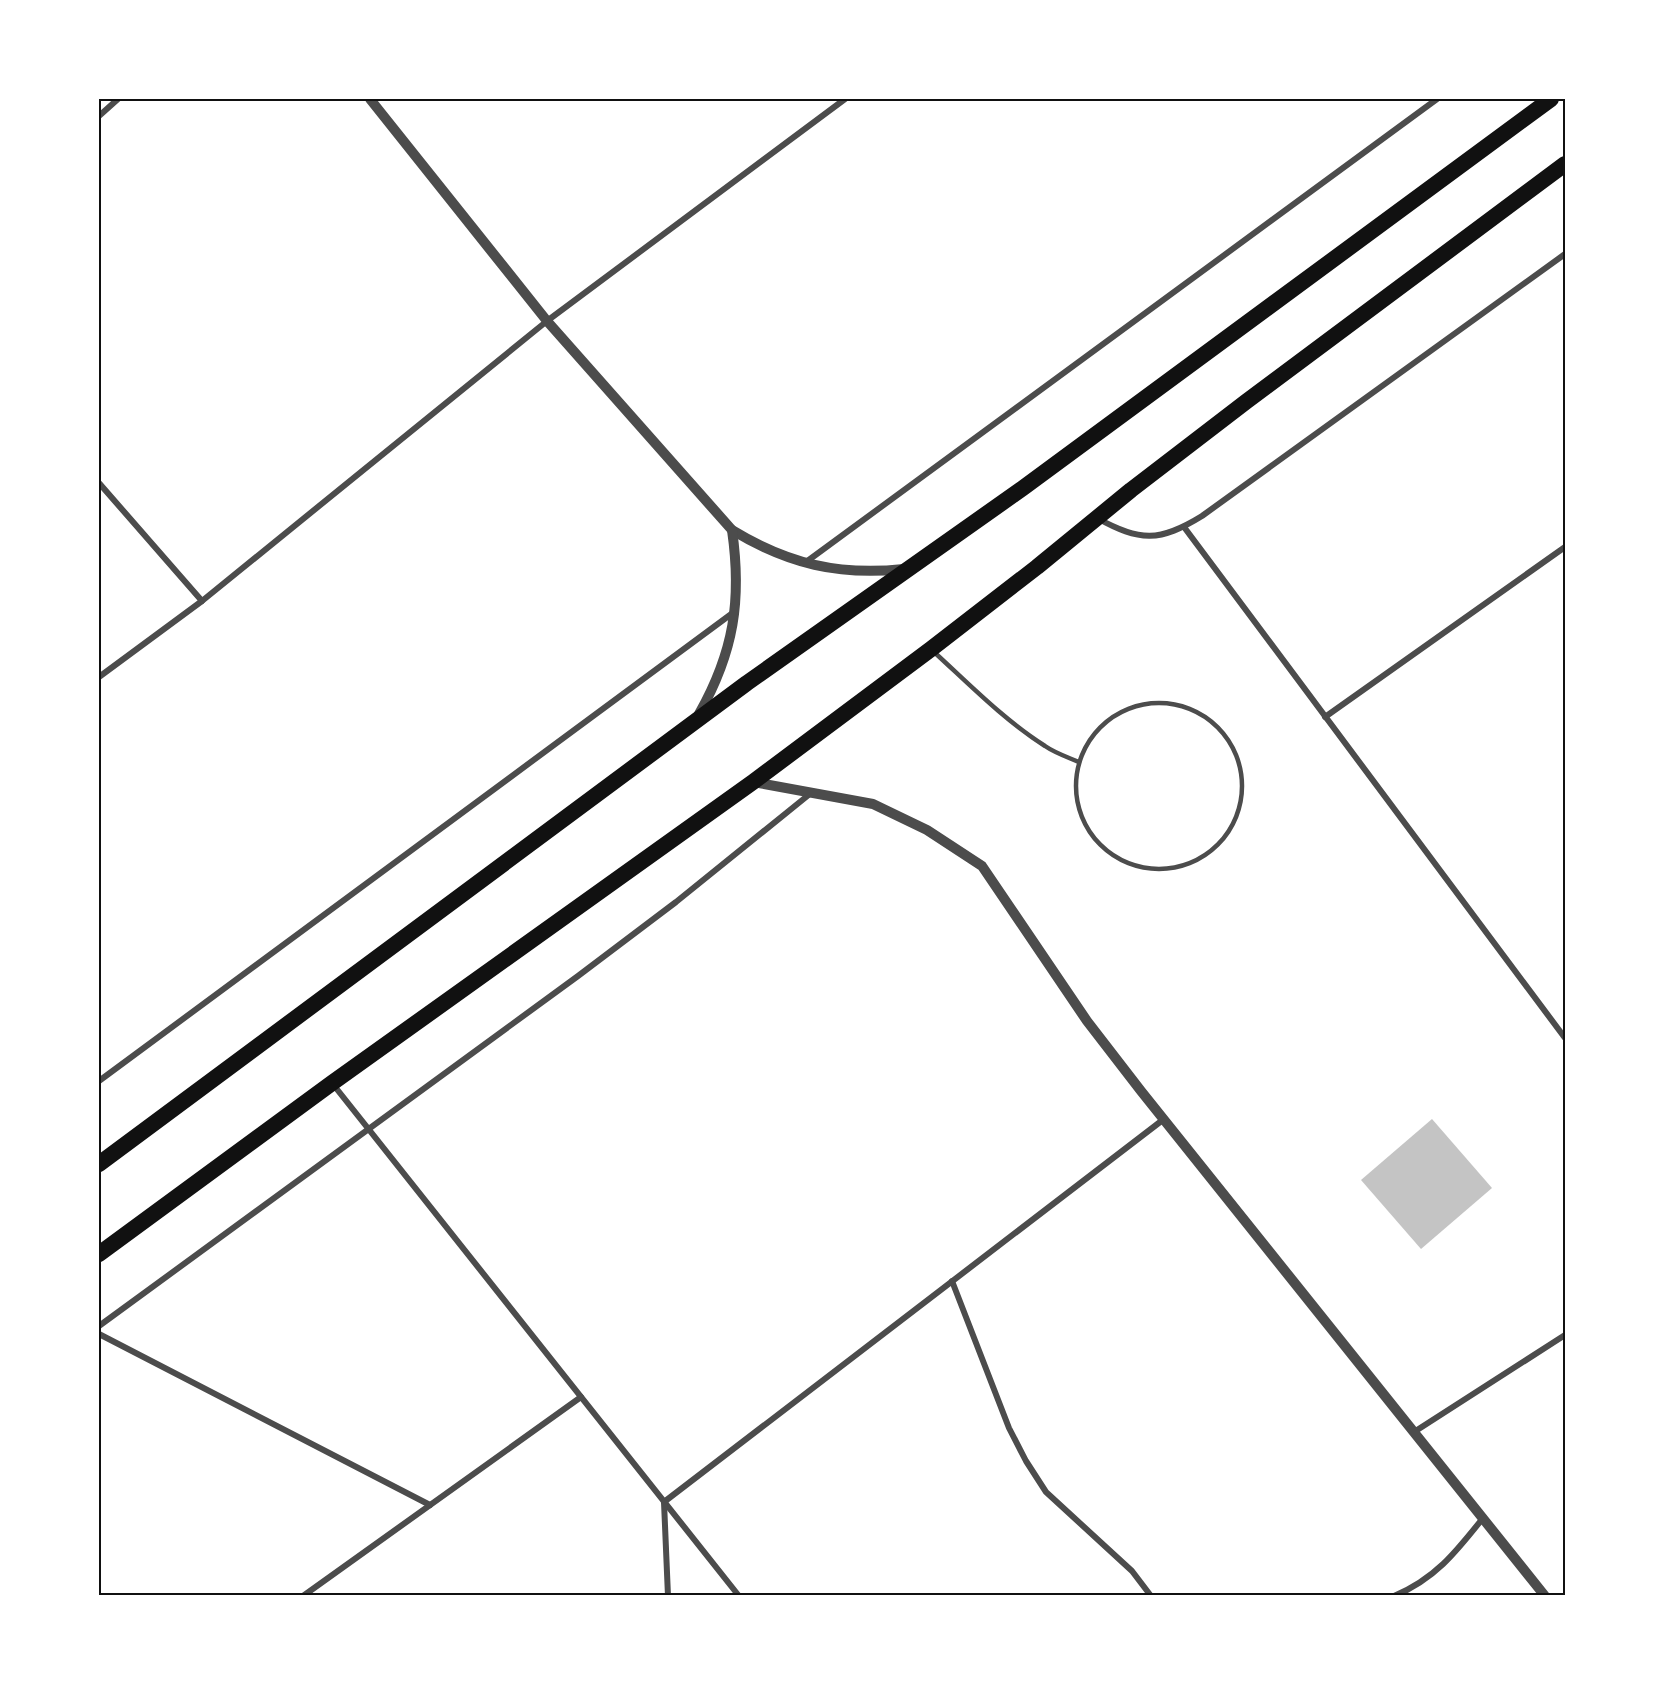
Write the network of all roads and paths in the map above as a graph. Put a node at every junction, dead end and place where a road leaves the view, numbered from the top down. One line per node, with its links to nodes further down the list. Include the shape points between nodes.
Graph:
1 (118, 99): 6 (street)
2 (370, 99): 9 (street)
3 (1437, 99): 15 (street)
4 (1551, 99): 16 (highway, via 1172,380)
5 (841, 100): 9 (street)
6 (99, 116)
7 (1565, 164): 11 (highway)
8 (1565, 254): 12 (street)
9 (547, 321): 13 (street); 17 (street)
10 (99, 483): 17 (street)
11 (1097, 518): 12 (street, via 1140,536); 19 (highway)
12 (1184, 528): 21 (street)
13 (732, 530): 15 (street); 18 (street)
14 (1565, 547): 21 (street)
15 (804, 563): 16 (street, via 856,571)
16 (909, 568): 22 (highway)
17 (202, 601): 20 (street)
18 (735, 612): 22 (street, via 725,658); 27 (street)
19 (931, 649): 23 (lane, via 998,711 1046,747); 24 (highway)
20 (99, 677)
21 (1325, 717): 26 (street)
22 (696, 721): 31 (highway)
23 (1079, 762): 23 (lane, via 1075,789 1081,816 1095,840 1116,858 1142,868 1169,868 1196,860 1219,844 1234,821 1242,795 1240,768 1230,742 1212,722 1189,708 1162,702 1135,706 1110,718 1091,737)
24 (753, 782): 25 (street); 28 (highway)
25 (811, 793): 29 (street, via 873,804 927,830 982,866 1087,1021); 30 (street, via 676,902)
26 (1565, 1038)
27 (99, 1081)
28 (332, 1083): 30 (street); 32 (highway)
29 (1164, 1119): 33 (street); 38 (street)
30 (369, 1129): 34 (street); 37 (street)
31 (99, 1164)
32 (99, 1254)
33 (952, 1281): 39 (street); 45 (street, via 1009,1428 1026,1461 1046,1492 1132,1571)
34 (99, 1326)
35 (99, 1335): 40 (street)
36 (1565, 1335): 38 (street)
37 (581, 1396): 39 (street); 40 (street)
38 (1414, 1432): 41 (street)
39 (664, 1502): 43 (street); 44 (street)
40 (430, 1505): 42 (street)
41 (1483, 1518): 46 (street, via 1440,1569); 47 (street)
42 (303, 1596)
43 (668, 1596)
44 (739, 1596)
45 (1151, 1596)
46 (1394, 1596)
47 (1545, 1596)

